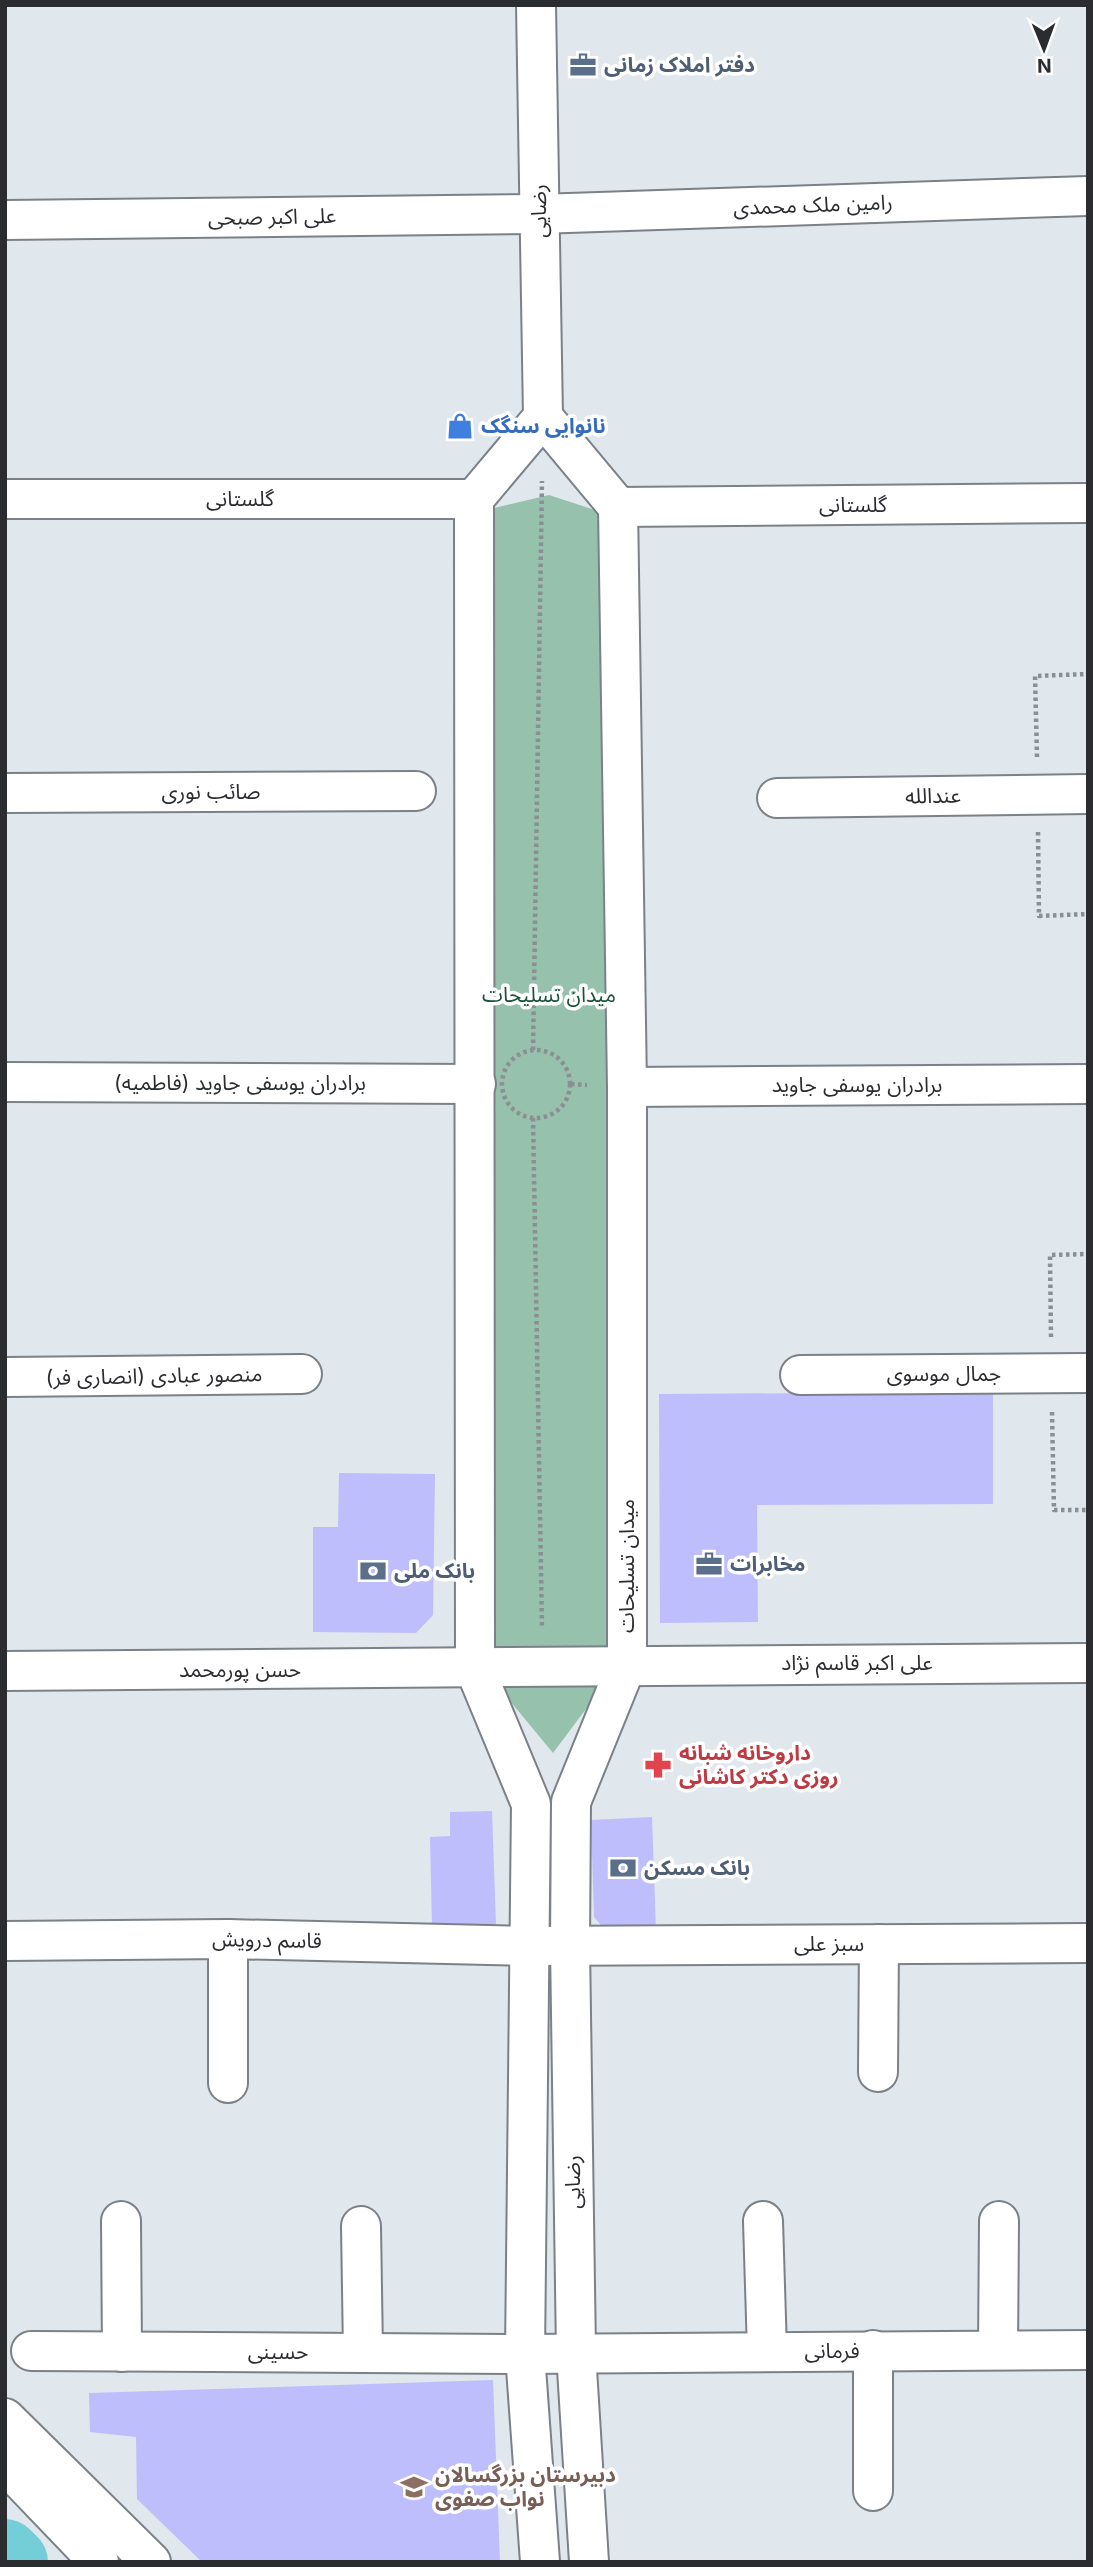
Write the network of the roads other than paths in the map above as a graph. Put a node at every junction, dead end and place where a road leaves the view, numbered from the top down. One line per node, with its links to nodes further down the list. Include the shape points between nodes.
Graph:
1 (536, 5): 3 (street, رضایی)
2 (1088, 196): 3 (street, رامین ملک محمدی)
3 (538, 214): 4 (street, علی اکبر صبحی); 5 (street, رضایی)
4 (5, 220)
5 (543, 417): 7 (street); 9 (street)
6 (5, 499): 7 (street, گلستانی)
7 (474, 499): 15 (street)
8 (1088, 503): 9 (street, گلستانی)
9 (618, 507): 17 (street, میدان تسلیحات)
10 (416, 791): 11 (street, صائب نوری)
11 (5, 793)
12 (1088, 794): 13 (street, عندالله)
13 (777, 798)
14 (5, 1082): 15 (street, برادران یوسفی جاوید (فاطمیه))
15 (475, 1084): 25 (street)
16 (1088, 1084): 17 (street, برادران یوسفی جاوید)
17 (627, 1087): 23 (street, میدان تسلیحات)
18 (1088, 1373): 20 (street, جمال موسوی)
19 (302, 1374): 21 (street, منصور عبادی (انصاری فر))
20 (800, 1376)
21 (5, 1377)
22 (1088, 1663): 23 (street, علی اکبر قاسم نژاد)
23 (627, 1664): 24 (street, علی اکبر قاسم نژاد); 27 (street, میدان تسلیحات)
24 (544, 1667): 25 (street, حسن پورمحمد)
25 (475, 1669): 26 (street, حسن پورمحمد); 32 (street, via 531,1804)
26 (5, 1671)
27 (571, 1802): 33 (street, رضایی)
28 (228, 1939): 29 (street, قاسم درویش); 32 (street, قاسم درویش); 35 (street)
29 (5, 1941)
30 (1088, 1943): 31 (street, سبز علی)
31 (879, 1944): 33 (street, سبز علی); 34 (street)
32 (529, 1946): 33 (street, قاسم درویش); 48 (street)
33 (570, 1946): 47 (street, رضایی)
34 (878, 2072)
35 (228, 2083)
36 (121, 2221): 45 (street)
37 (763, 2221): 44 (street)
38 (999, 2221): 41 (street)
39 (361, 2226): 46 (street)
40 (873, 2350): 41 (street, فرمانی); 44 (street, فرمانی); 51 (street)
41 (998, 2350): 42 (street, فرمانی)
42 (1088, 2350)
43 (31, 2351): 45 (street, حسینی)
44 (767, 2351): 47 (street, فرمانی)
45 (122, 2352): 46 (street, حسینی)
46 (363, 2352): 48 (street, حسینی)
47 (576, 2353): 48 (street, فرمانی); 55 (street, رضایی)
48 (525, 2354): 54 (street)
49 (5, 2418): 53 (street)
50 (5, 2464): 52 (street)
51 (873, 2491)
52 (99, 2562)
53 (151, 2562)
54 (540, 2562)
55 (589, 2562)

